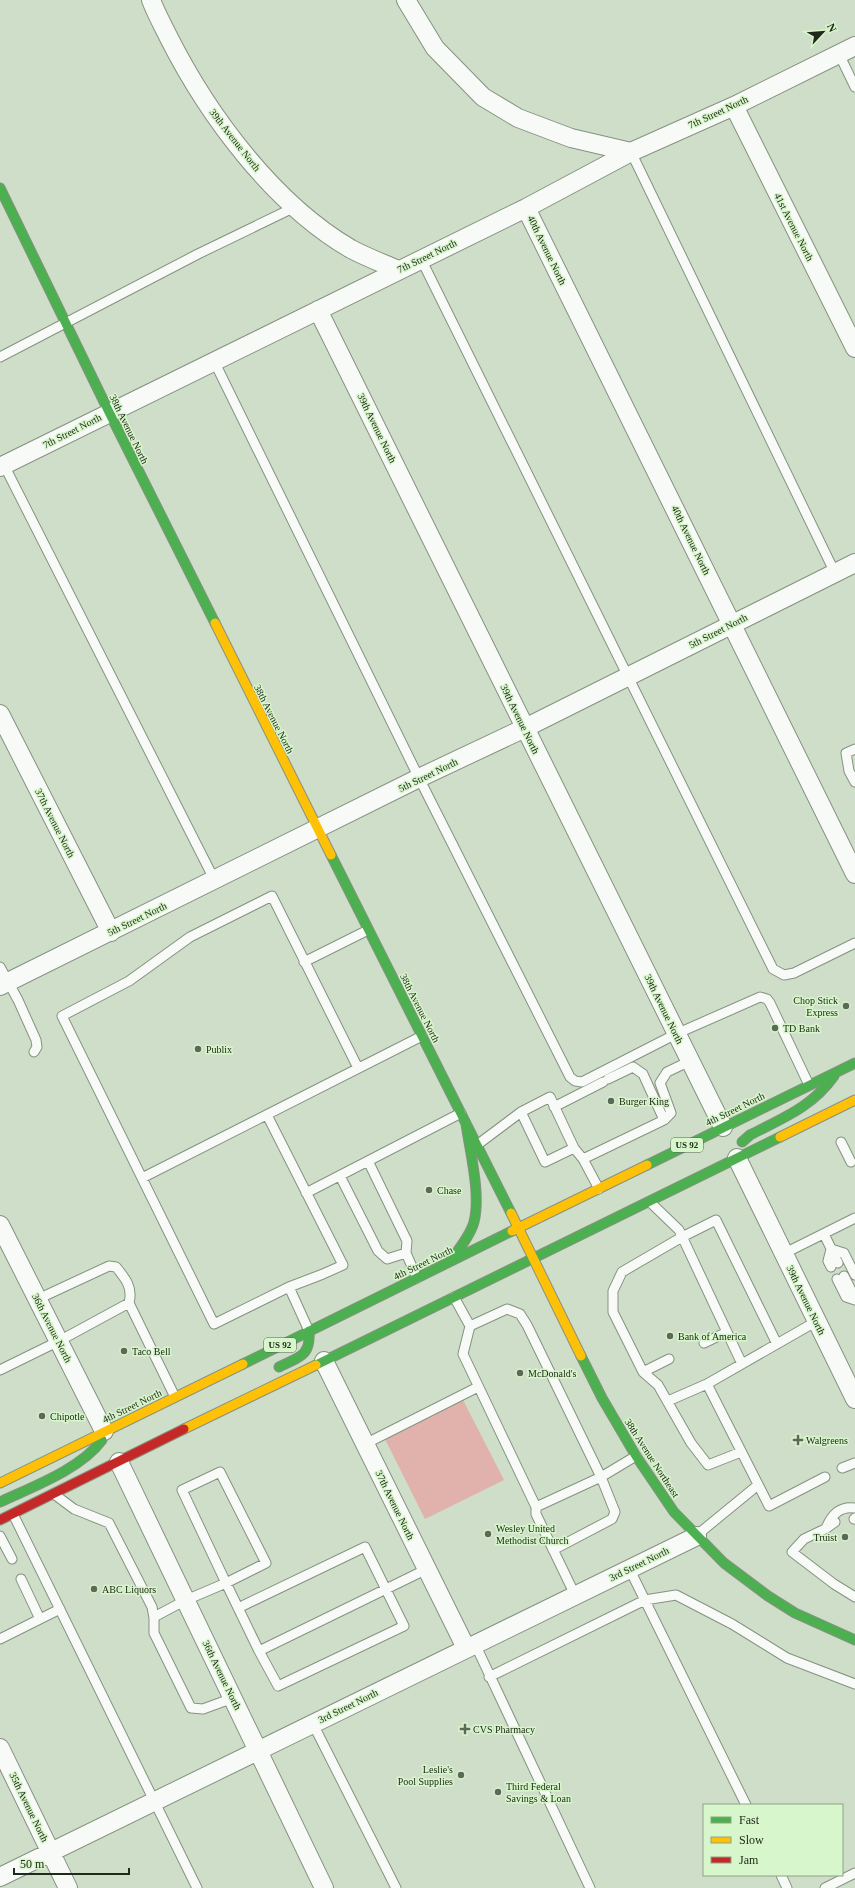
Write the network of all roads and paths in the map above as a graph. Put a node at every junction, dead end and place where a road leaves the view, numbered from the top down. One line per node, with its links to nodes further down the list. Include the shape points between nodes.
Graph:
1 (151, 0): 9 (street, 39th Avenue North, via 179,58 204,99 268,182)
2 (406, 0): 7 (street, via 434,48 483,97 518,118 571,138)
3 (855, 46): 4 (street, 7th Street North)
4 (839, 54): 5 (lane); 6 (street, 7th Street North)
5 (855, 87)
6 (734, 106): 7 (street, 7th Street North); 15 (street, 41st Avenue North)
7 (631, 152): 10 (street, 7th Street North); 21 (lane)
8 (0, 188): 14 (main road, 38th Avenue North)
9 (295, 207): 12 (street, 39th Avenue North, via 351,249); 14 (lane, via 198,254)
10 (526, 208): 11 (street, 7th Street North); 22 (street, 40th Avenue North)
11 (421, 259): 12 (street, 7th Street North); 23 (lane)
12 (398, 270): 13 (street, 7th Street North)
13 (318, 310): 17 (street, 7th Street North); 25 (street, 39th Avenue North)
14 (66, 324): 16 (lane); 18 (main road, 38th Avenue North)
15 (855, 348)
16 (0, 357)
17 (214, 361): 18 (street, 7th Street North); 27 (lane)
18 (109, 412): 19 (street, 7th Street North); 29 (main road, 38th Avenue North)
19 (2, 466): 31 (lane)
20 (855, 563): 21 (street, 5th Street North)
21 (835, 573): 22 (street, 5th Street North)
22 (732, 623): 23 (street, 5th Street North); 30 (street, 40th Avenue North)
23 (627, 676): 25 (street, 5th Street North); 34 (lane, via 773,969 784,975 794,973)
24 (0, 714): 33 (street, 37th Avenue North)
25 (525, 728): 27 (street, 5th Street North); 37 (street, 39th Avenue North)
26 (855, 749): 28 (lane, via 846,753 849,771)
27 (419, 778): 29 (street, 5th Street North); 37 (lane, via 562,1063 575,1081 582,1082)
28 (855, 782)
29 (318, 830): 31 (street, 5th Street North); 32 (main road, 38th Avenue North)
30 (855, 874)
31 (215, 881): 33 (street, 5th Street North)
32 (368, 930): 35 (lane); 38 (main road, 38th Avenue North)
33 (111, 932): 36 (street, 5th Street North)
34 (855, 943)
35 (304, 962): 42 (lane); 61 (lane, via 272,896 190,937 129,981 62,1016)
36 (3, 979): 39 (lane, via 18,1000 36,1040 37,1047)
37 (676, 1034): 40 (street, 39th Avenue North); 44 (lane, via 754,999 764,998 770,1004)
38 (422, 1036): 42 (lane); 48 (main road, 38th Avenue North)
39 (34, 1052)
40 (690, 1061): 50 (lane, via 667,1072 660,1083 671,1113); 52 (street, 39th Avenue North)
41 (855, 1063): 43 (main road, 4th Street North / US 92)
42 (358, 1068): 49 (lane)
43 (837, 1072): 44 (main road, 4th Street North / US 92); 56 (main road, via 825,1090 810,1103 744,1140)
44 (810, 1085): 52 (main road, 4th Street North / US 92)
45 (855, 1100): 56 (main road)
46 (554, 1107): 47 (lane, via 550,1098); 50 (lane, via 633,1067 643,1074); 55 (lane)
47 (521, 1112): 54 (lane); 55 (lane, via 545,1162)
48 (461, 1113): 51 (main road, 38th Avenue North); 58 (lane)
49 (267, 1114): 61 (lane); 63 (lane)
50 (664, 1120): 57 (lane)
51 (466, 1124): 54 (main road, 38th Avenue North); 74 (main road, via 476,1202 474,1221 466,1239)
52 (723, 1127): 62 (main road, 4th Street North / US 92)
53 (841, 1142): 59 (lane)
54 (477, 1146): 67 (main road, 38th Avenue North)
55 (574, 1148): 57 (lane)
56 (736, 1158): 64 (main road); 72 (street, 39th Avenue North)
57 (583, 1159): 62 (lane)
58 (368, 1161): 60 (lane); 71 (lane, via 407,1241)
59 (854, 1164)
60 (340, 1176): 63 (lane); 71 (lane, via 378,1251 387,1259)
61 (142, 1178): 79 (lane, via 214,1324)
62 (599, 1189): 67 (main road, 4th Street North / US 92)
63 (306, 1193): 79 (lane, via 343,1265)
64 (649, 1200): 68 (lane); 73 (main road)
65 (855, 1218): 69 (lane)
66 (0, 1225): 81 (street, 36th Avenue North)
67 (520, 1229): 73 (main road, 38th Avenue North); 74 (main road, 4th Street North / US 92)
68 (680, 1234): 87 (lane); 90 (lane, via 716,1220); 96 (lane, via 622,1272 613,1291 613,1312)
69 (824, 1234): 70 (lane); 72 (lane)
70 (831, 1249): 75 (lane); 76 (lane, via 844,1253)
71 (406, 1253): 77 (lane)
72 (783, 1254): 84 (street, 39th Avenue North)
73 (533, 1258): 80 (main road); 107 (main road, 38th Avenue Northeast, via 602,1398)
74 (449, 1262): 77 (main road, 4th Street North / US 92)
75 (834, 1265)
76 (855, 1275)
77 (417, 1278): 86 (main road, 4th Street North / US 92)
78 (840, 1278): 82 (lane)
79 (289, 1287): 86 (lane)
80 (454, 1297): 85 (lane); 92 (main road)
81 (38, 1299): 83 (lane, via 109,1266 116,1267 124,1277 131,1294); 88 (street, 36th Avenue North)
82 (855, 1299)
83 (128, 1303): 88 (lane); 99 (lane)
84 (817, 1321): 90 (lane); 100 (street, 39th Avenue North)
85 (470, 1326): 98 (lane, via 463,1354); 111 (lane, via 507,1309 520,1314)
86 (309, 1331): 94 (main road, via 311,1343 306,1353); 99 (main road, 4th Street North / US 92)
87 (727, 1332): 89 (lane); 93 (lane)
88 (59, 1341): 95 (lane); 104 (street, 36th Avenue North)
89 (704, 1343)
90 (777, 1344): 93 (lane)
91 (669, 1359): 96 (lane)
92 (324, 1361): 103 (main road); 105 (street, 37th Avenue North)
93 (742, 1364): 97 (lane)
94 (274, 1369)
95 (0, 1370)
96 (643, 1372): 101 (lane, via 658,1385)
97 (707, 1384): 101 (lane); 106 (lane)
98 (478, 1387): 105 (lane); 117 (lane)
99 (175, 1397): 104 (main road, 4th Street North / US 92)
100 (855, 1399)
101 (668, 1401): 106 (lane, via 691,1443 708,1465)
102 (206, 1407): 103 (main road, via 202,1413)
103 (204, 1421): 108 (main road)
104 (104, 1431): 113 (main road, 4th Street North / US 92); 116 (main road, via 102,1442 96,1450 76,1464)
105 (365, 1444): 128 (street, 37th Avenue North)
106 (741, 1452): 114 (lane)
107 (636, 1456): 111 (lane); 124 (main road, 38th Avenue Northeast, via 674,1512)
108 (119, 1462): 115 (main road); 134 (street, 36th Avenue North)
109 (855, 1463): 110 (lane)
110 (842, 1468)
111 (601, 1477): 117 (lane); 125 (lane, via 615,1512 612,1519)
112 (825, 1477): 114 (lane, via 769,1506)
113 (0, 1483)
114 (758, 1485): 124 (lane)
115 (54, 1494): 118 (main road); 138 (lane, via 74,1509 109,1523 152,1608)
116 (0, 1502)
117 (536, 1507): 125 (lane, via 536,1514)
118 (13, 1514): 120 (main road); 137 (lane)
119 (854, 1515): 122 (lane, via 848,1507 832,1515)
120 (0, 1520)
121 (836, 1524): 122 (lane)
122 (825, 1529): 133 (lane, via 804,1539 792,1552)
123 (0, 1536): 126 (lane)
124 (696, 1536): 127 (street, 3rd Street North); 141 (main road, 38th Avenue Northeast, via 724,1563 768,1596 795,1612)
125 (553, 1550): 132 (lane)
126 (12, 1559)
127 (630, 1568): 132 (street, 3rd Street North); 135 (lane)
128 (427, 1569): 131 (lane); 142 (street, 37th Avenue North)
129 (21, 1579): 139 (lane)
130 (226, 1583): 130 (lane, via 266,1563 220,1472 182,1490); 134 (lane); 136 (lane)
131 (385, 1589): 136 (lane, via 364,1547); 143 (lane); 143 (lane, via 404,1626 278,1686)
132 (575, 1595): 142 (street, 3rd Street North)
133 (855, 1597)
134 (186, 1600): 138 (lane); 146 (street, 36th Avenue North)
135 (645, 1600): 144 (lane); 145 (lane, via 676,1595 732,1624 788,1658); 151 (lane)
136 (238, 1608): 143 (lane)
137 (60, 1609): 139 (lane); 150 (lane)
138 (154, 1617): 146 (lane, via 154,1633 191,1708 203,1709)
139 (40, 1619): 140 (lane)
140 (0, 1639)
141 (855, 1640)
142 (470, 1646): 144 (lane); 147 (street, 3rd Street North)
143 (259, 1651)
144 (489, 1677): 160 (lane)
145 (855, 1684)
146 (233, 1698): 149 (street, 36th Avenue North)
147 (313, 1724): 149 (street, 3rd Street North); 159 (lane)
148 (0, 1748): 152 (street, 35th Avenue North)
149 (258, 1750): 150 (street, 3rd Street North); 158 (street, 36th Avenue North)
150 (153, 1802): 152 (street, 3rd Street North); 157 (lane)
151 (746, 1804)
152 (50, 1852): 155 (street, 3rd Street North); 156 (street, 35th Avenue North)
153 (855, 1873): 162 (lane)
154 (781, 1876): 161 (lane)
155 (0, 1877)
156 (68, 1888)
157 (196, 1888)
158 (324, 1888)
159 (396, 1888)
160 (590, 1888)
161 (787, 1888)
162 (825, 1888)

